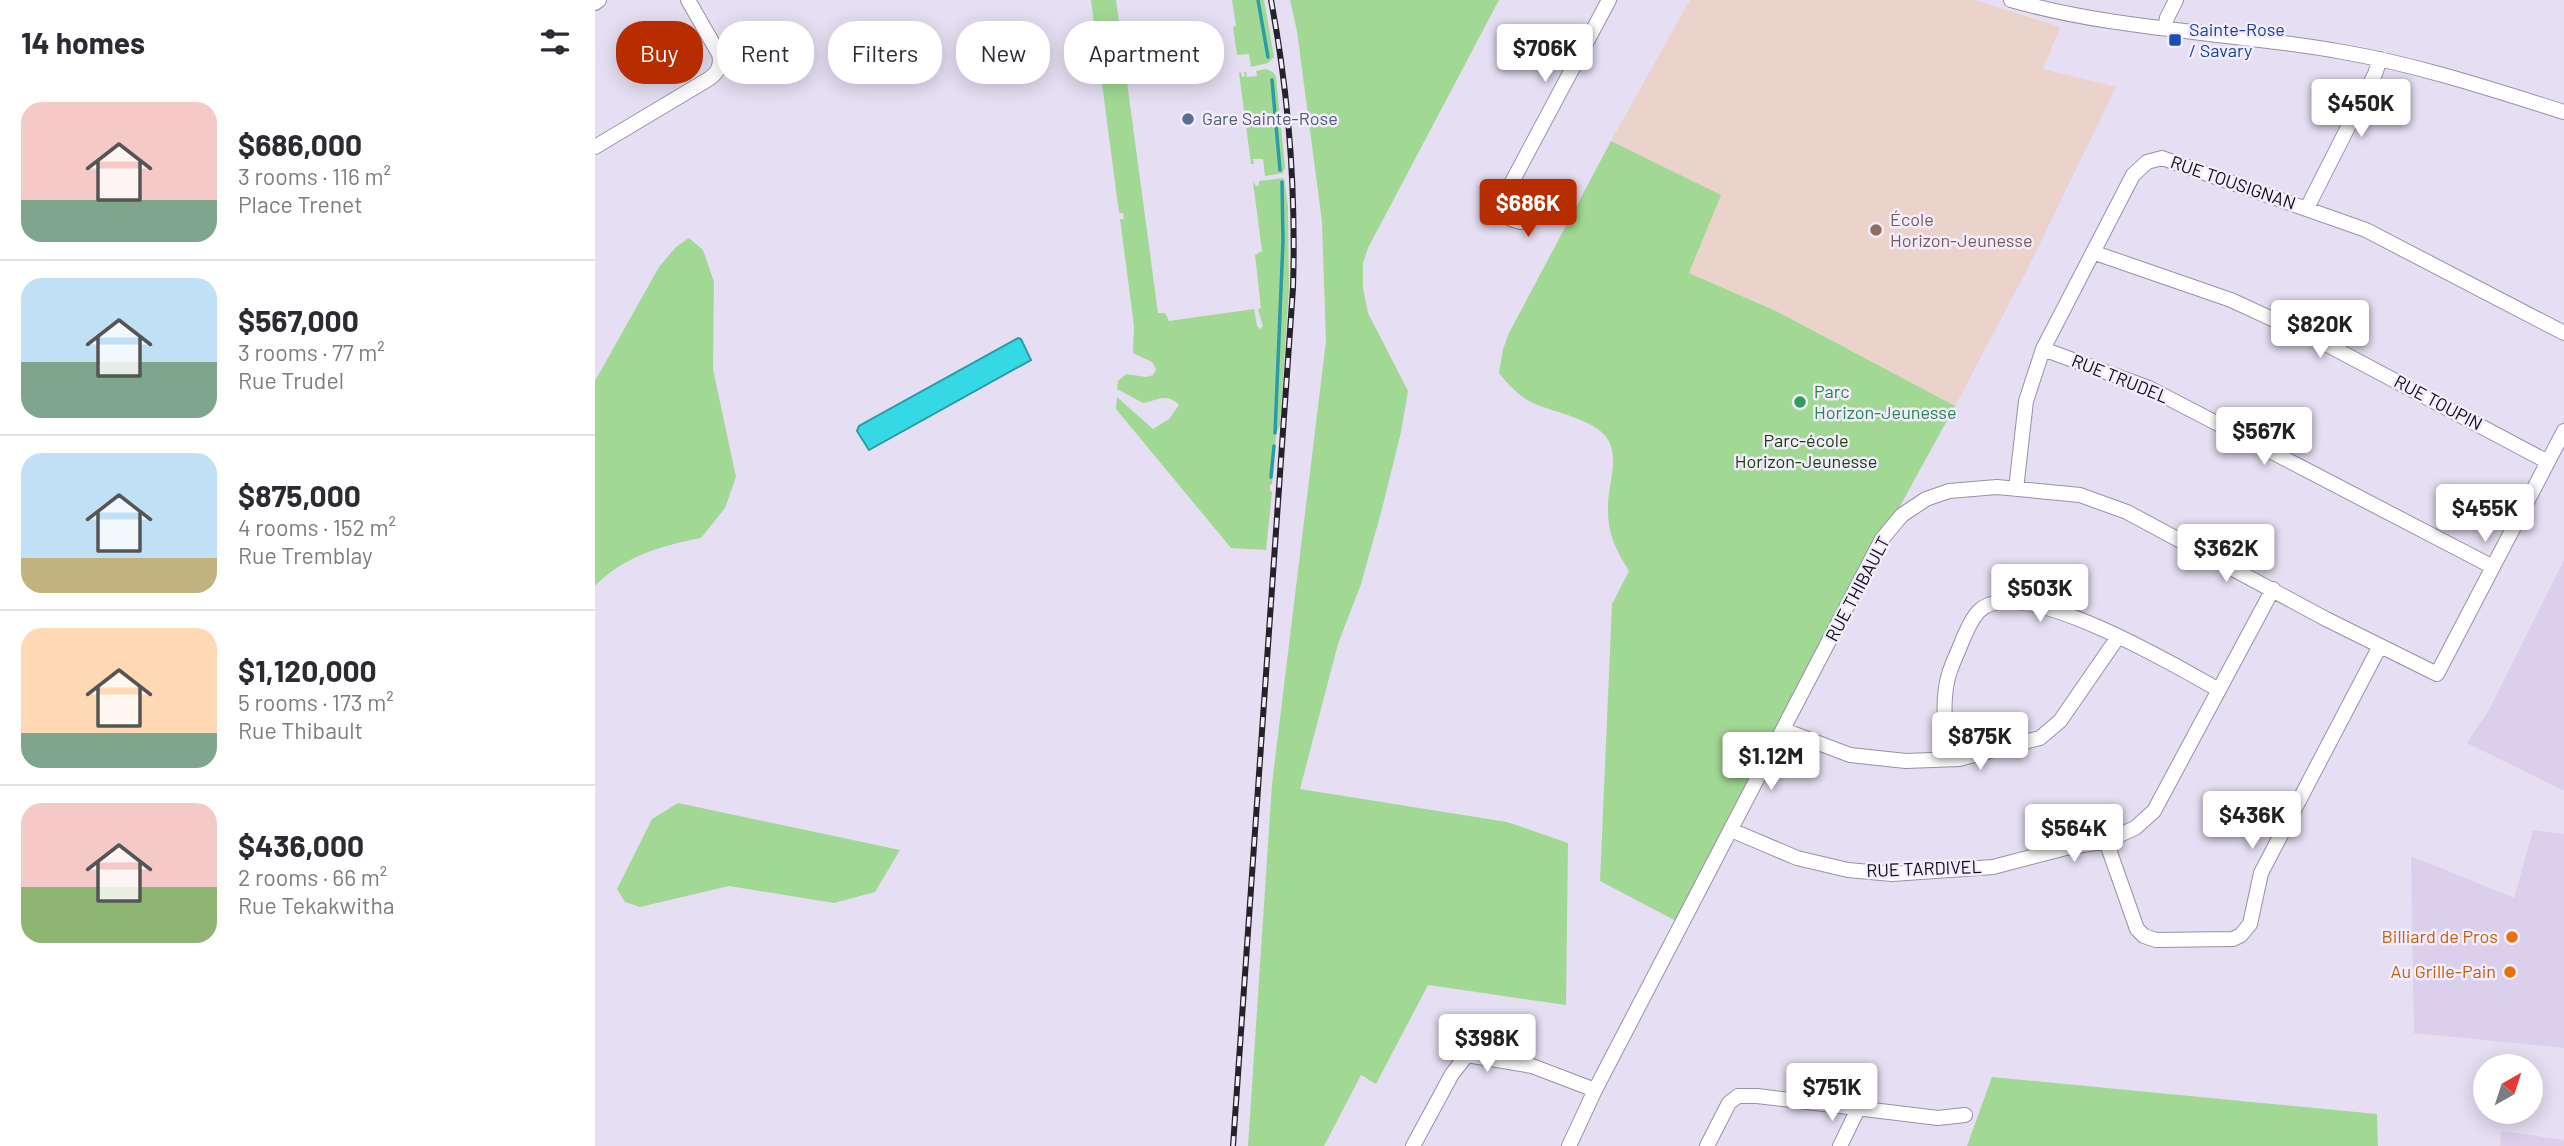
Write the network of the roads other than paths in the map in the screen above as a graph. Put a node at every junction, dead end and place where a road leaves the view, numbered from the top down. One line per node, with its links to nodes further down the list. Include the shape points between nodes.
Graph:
1 (688, 0): 8 (street, via 719,54 716,72)
2 (1609, 0): 9 (street)
3 (2011, 0): 5 (street)
4 (2176, 0): 5 (street)
5 (2165, 28): 6 (street)
6 (2380, 59): 7 (street); 10 (street)
7 (2564, 112)
8 (595, 147)
9 (1511, 184)
10 (2307, 208): 11 (street, RUE TOUSIGNAN, via 2162,158 2147,162 2133,175); 12 (street, RUE TOUSIGNAN, via 2374,234)
11 (2095, 253): 13 (street, RUE TOUSIGNAN); 15 (street, RUE TOUPIN, via 2231,300 2311,336)
12 (2564, 333)
13 (2043, 349): 16 (street, RUE TOUSIGNAN, via 2026,401); 17 (street, RUE TRUDEL, via 2149,388)
14 (2564, 431): 15 (street)
15 (2548, 462): 17 (street)
16 (2016, 489): 18 (street, RUE THIBAULT, via 2080,495 2127,512); 22 (street, RUE THIBAULT, via 1949,491 1926,499 1902,516 1882,540)
17 (2493, 567): 20 (street, RUE THIBAULT, via 2437,674)
18 (2273, 589): 20 (street, RUE THIBAULT); 21 (street, RUE TARDIVEL)
19 (2118, 637): 21 (street); 23 (street, via 2060,721 2040,738); 23 (street, via 2035,605 1996,603 1979,611 1948,674)
20 (2380, 646): 25 (street, via 2261,873 2249,924 2241,935 2233,939 2156,940 2144,936 2137,929)
21 (2219, 690): 25 (street, RUE TARDIVEL, via 2154,811 2135,828)
22 (1784, 730): 23 (street, via 1850,755 1906,761); 24 (street, RUE THIBAULT)
23 (1947, 759)
24 (1731, 830): 25 (street, RUE TARDIVEL, via 1797,858 1892,874 1993,867); 26 (street, RUE THIBAULT)
25 (2106, 841)
26 (1595, 1090): 29 (street, via 1532,1066 1467,1055); 30 (street, RUE THIBAULT)
27 (1859, 1109): 28 (street, via 1938,1118); 31 (street, via 1738,1096 1729,1103); 32 (street)
28 (1965, 1115)
29 (1413, 1146)
30 (1569, 1146)
31 (1707, 1146)
32 (1840, 1146)

